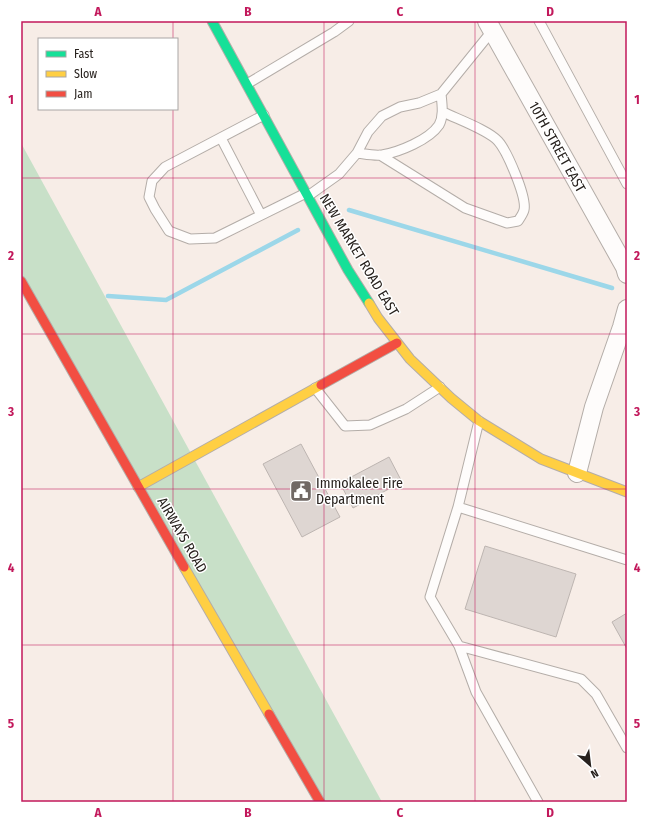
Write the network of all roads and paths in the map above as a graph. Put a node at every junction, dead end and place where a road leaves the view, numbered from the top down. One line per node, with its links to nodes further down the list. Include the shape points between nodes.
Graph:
1 (212, 21): 5 (street, NEW MARKET ROAD EAST)
2 (349, 21): 5 (lane)
3 (539, 21): 12 (lane)
4 (490, 26): 6 (lane); 15 (street, 10TH STREET EAST)
5 (247, 84): 8 (street, NEW MARKET ROAD EAST)
6 (441, 94): 7 (lane); 10 (lane, via 400,107 382,116 368,132)
7 (443, 112): 11 (lane, via 439,125 426,137 401,150); 11 (lane, via 478,128 497,141 507,155 523,194 524,210 518,221 506,224 465,208)
8 (264, 115): 9 (lane); 13 (street, NEW MARKET ROAD EAST)
9 (220, 138): 14 (lane); 14 (lane, via 165,167 152,181 149,197 155,209 169,231 190,239 215,238)
10 (357, 153): 11 (lane); 13 (lane, via 339,174)
11 (380, 155)
12 (627, 184)
13 (307, 194): 14 (lane); 18 (street, NEW MARKET ROAD EAST, via 348,270)
14 (260, 215)
15 (627, 274)
16 (21, 282): 23 (street, AIRWAYS ROAD)
17 (627, 309): 22 (street, via 594,407)
18 (397, 343): 19 (street, NEW MARKET ROAD EAST); 20 (street)
19 (440, 387): 20 (lane, via 406,409 370,425 345,426); 21 (street, NEW MARKET ROAD EAST)
20 (315, 388): 23 (street)
21 (479, 421): 22 (street, NEW MARKET ROAD EAST, via 541,459); 25 (lane)
22 (577, 473): 24 (street, NEW MARKET ROAD EAST)
23 (138, 487): 29 (street, AIRWAYS ROAD)
24 (627, 492)
25 (458, 507): 26 (lane); 27 (lane, via 430,597)
26 (627, 560)
27 (459, 646): 28 (lane, via 581,679 596,694); 30 (lane, via 476,692)
28 (627, 748)
29 (320, 802)
30 (538, 802)

